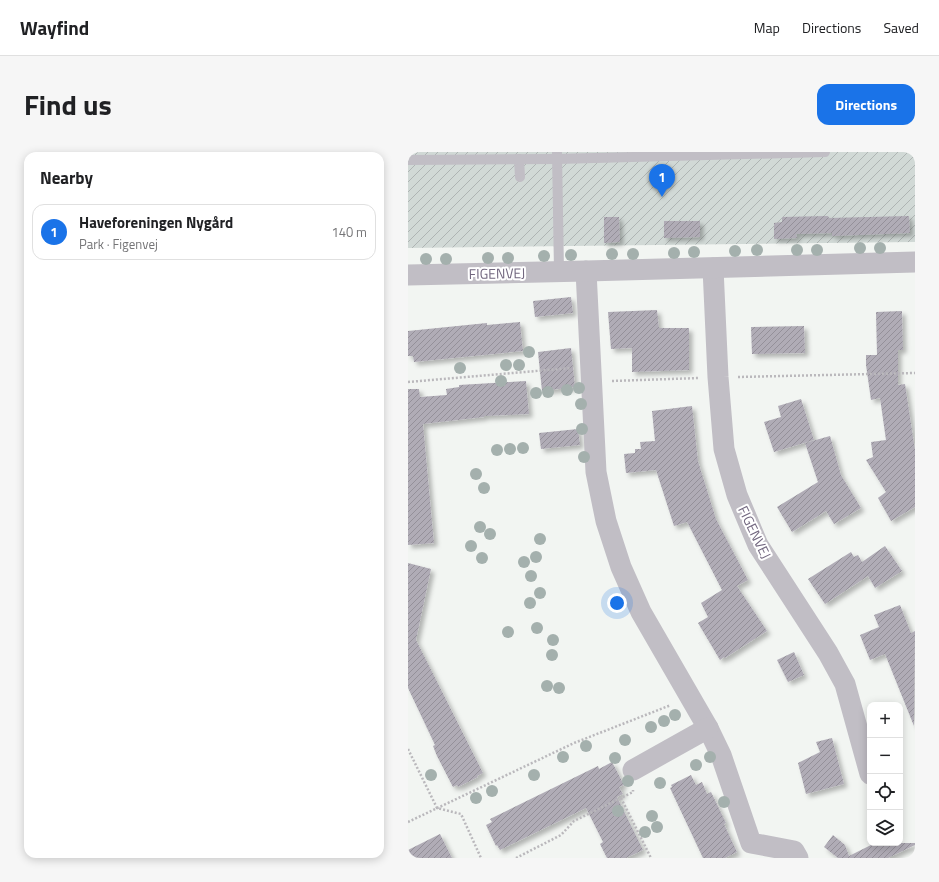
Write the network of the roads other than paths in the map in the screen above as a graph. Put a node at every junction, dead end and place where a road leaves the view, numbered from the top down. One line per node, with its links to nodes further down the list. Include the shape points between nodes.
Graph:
1 (825, 152): 2 (lane)
2 (557, 155): 3 (lane); 8 (lane)
3 (520, 159): 4 (lane); 5 (lane)
4 (408, 160)
5 (520, 177)
6 (915, 262): 7 (street, FIGENVEJ)
7 (713, 268): 9 (street, FIGENVEJ); 12 (street, FIGENVEJ, via 724,449 737,495 758,545 828,653 844,684)
8 (559, 271): 9 (street, FIGENVEJ); 10 (street, FIGENVEJ)
9 (586, 272): 11 (street, via 596,472 606,521 621,567 641,612)
10 (408, 274)
11 (708, 728): 13 (street); 14 (street, via 721,755 751,843 794,851)
12 (867, 764)
13 (633, 770)
14 (798, 858)

